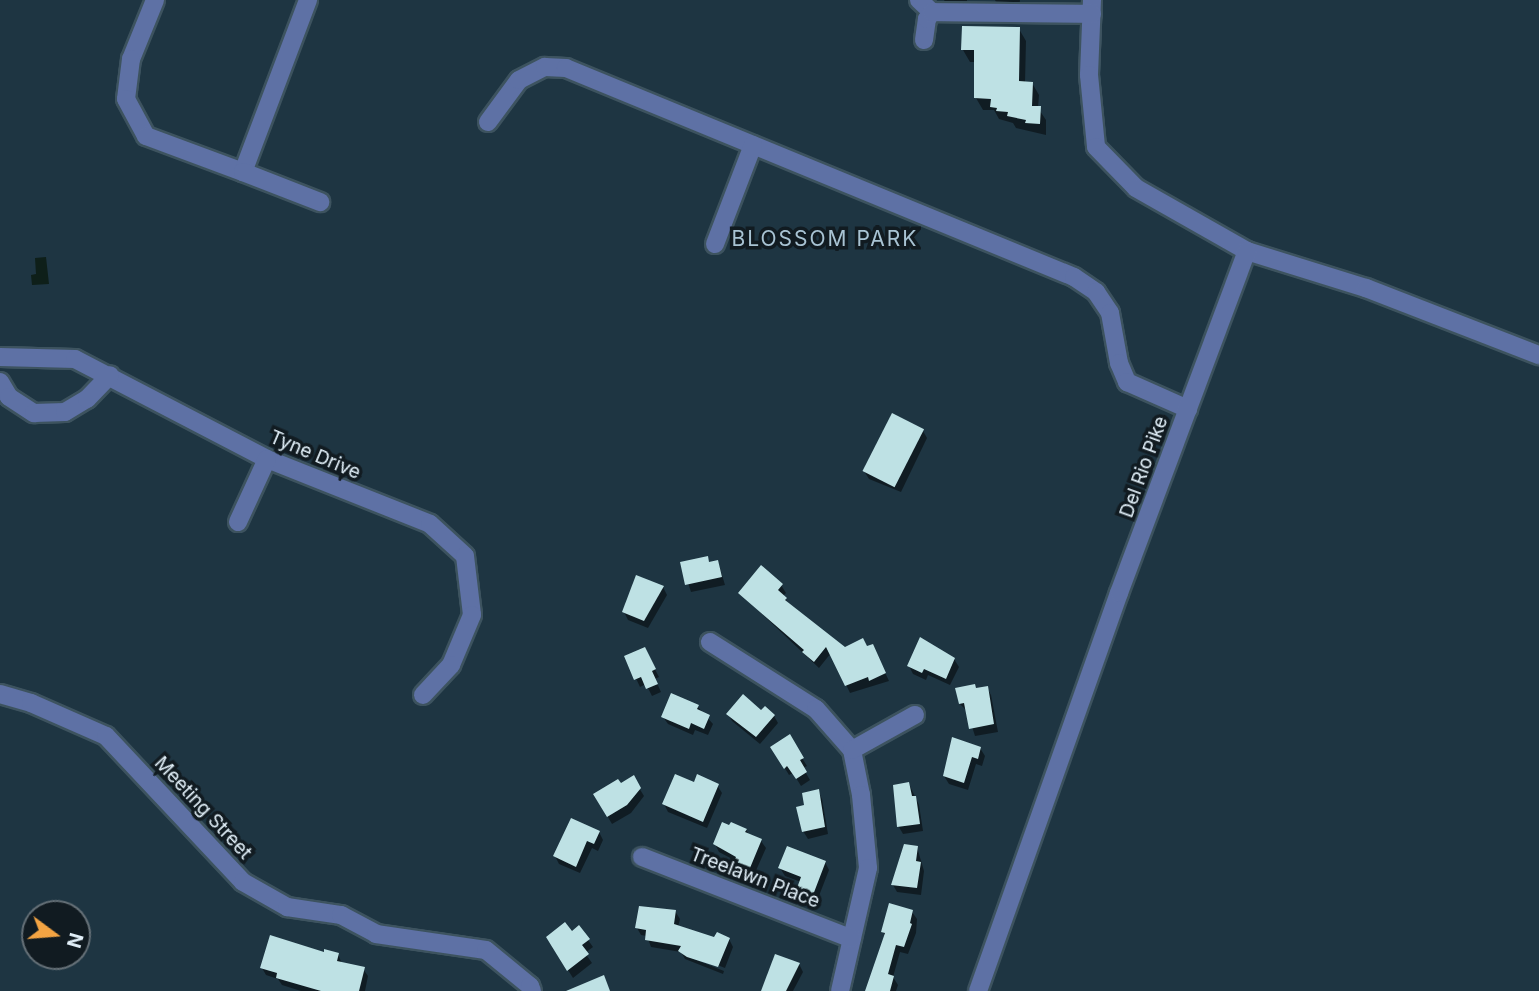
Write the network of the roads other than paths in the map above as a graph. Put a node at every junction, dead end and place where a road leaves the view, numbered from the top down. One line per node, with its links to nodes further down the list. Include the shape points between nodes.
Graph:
1 (155, 0): 8 (street, via 131,59 126,99 146,136)
2 (308, 0): 8 (street)
3 (926, 6): 4 (street); 5 (street)
4 (1092, 7): 11 (street, via 1089,75 1096,147 1136,188)
5 (924, 40)
6 (488, 122): 7 (street, via 519,80 545,68 566,68)
7 (753, 145): 10 (street); 16 (street, via 1074,277 1096,292 1110,313 1127,382)
8 (243, 172): 9 (street)
9 (320, 202)
10 (715, 244)
11 (1247, 251): 12 (street, via 1366,288); 16 (street, Del Rio Pike)
12 (1539, 355)
13 (0, 357): 14 (street, Tyne Drive, via 75,359)
14 (110, 375): 15 (street, via 87,400 65,412 34,413 9,397); 17 (street, Tyne Drive)
15 (0, 382)
16 (1188, 409): 28 (street, Del Rio Pike)
17 (267, 459): 18 (street); 21 (street, Tyne Drive, via 430,524 465,556 472,615 451,665)
18 (238, 522)
19 (710, 642): 23 (street, via 816,709)
20 (0, 694): 26 (street, Meeting Street, via 106,737 243,882 287,906 341,915 376,934 486,950)
21 (423, 695)
22 (915, 715): 23 (street)
23 (852, 750): 25 (street, via 868,868)
24 (642, 857): 25 (street, Treelawn Place)
25 (852, 939): 27 (street)
26 (532, 991)
27 (840, 991)
28 (978, 991)

